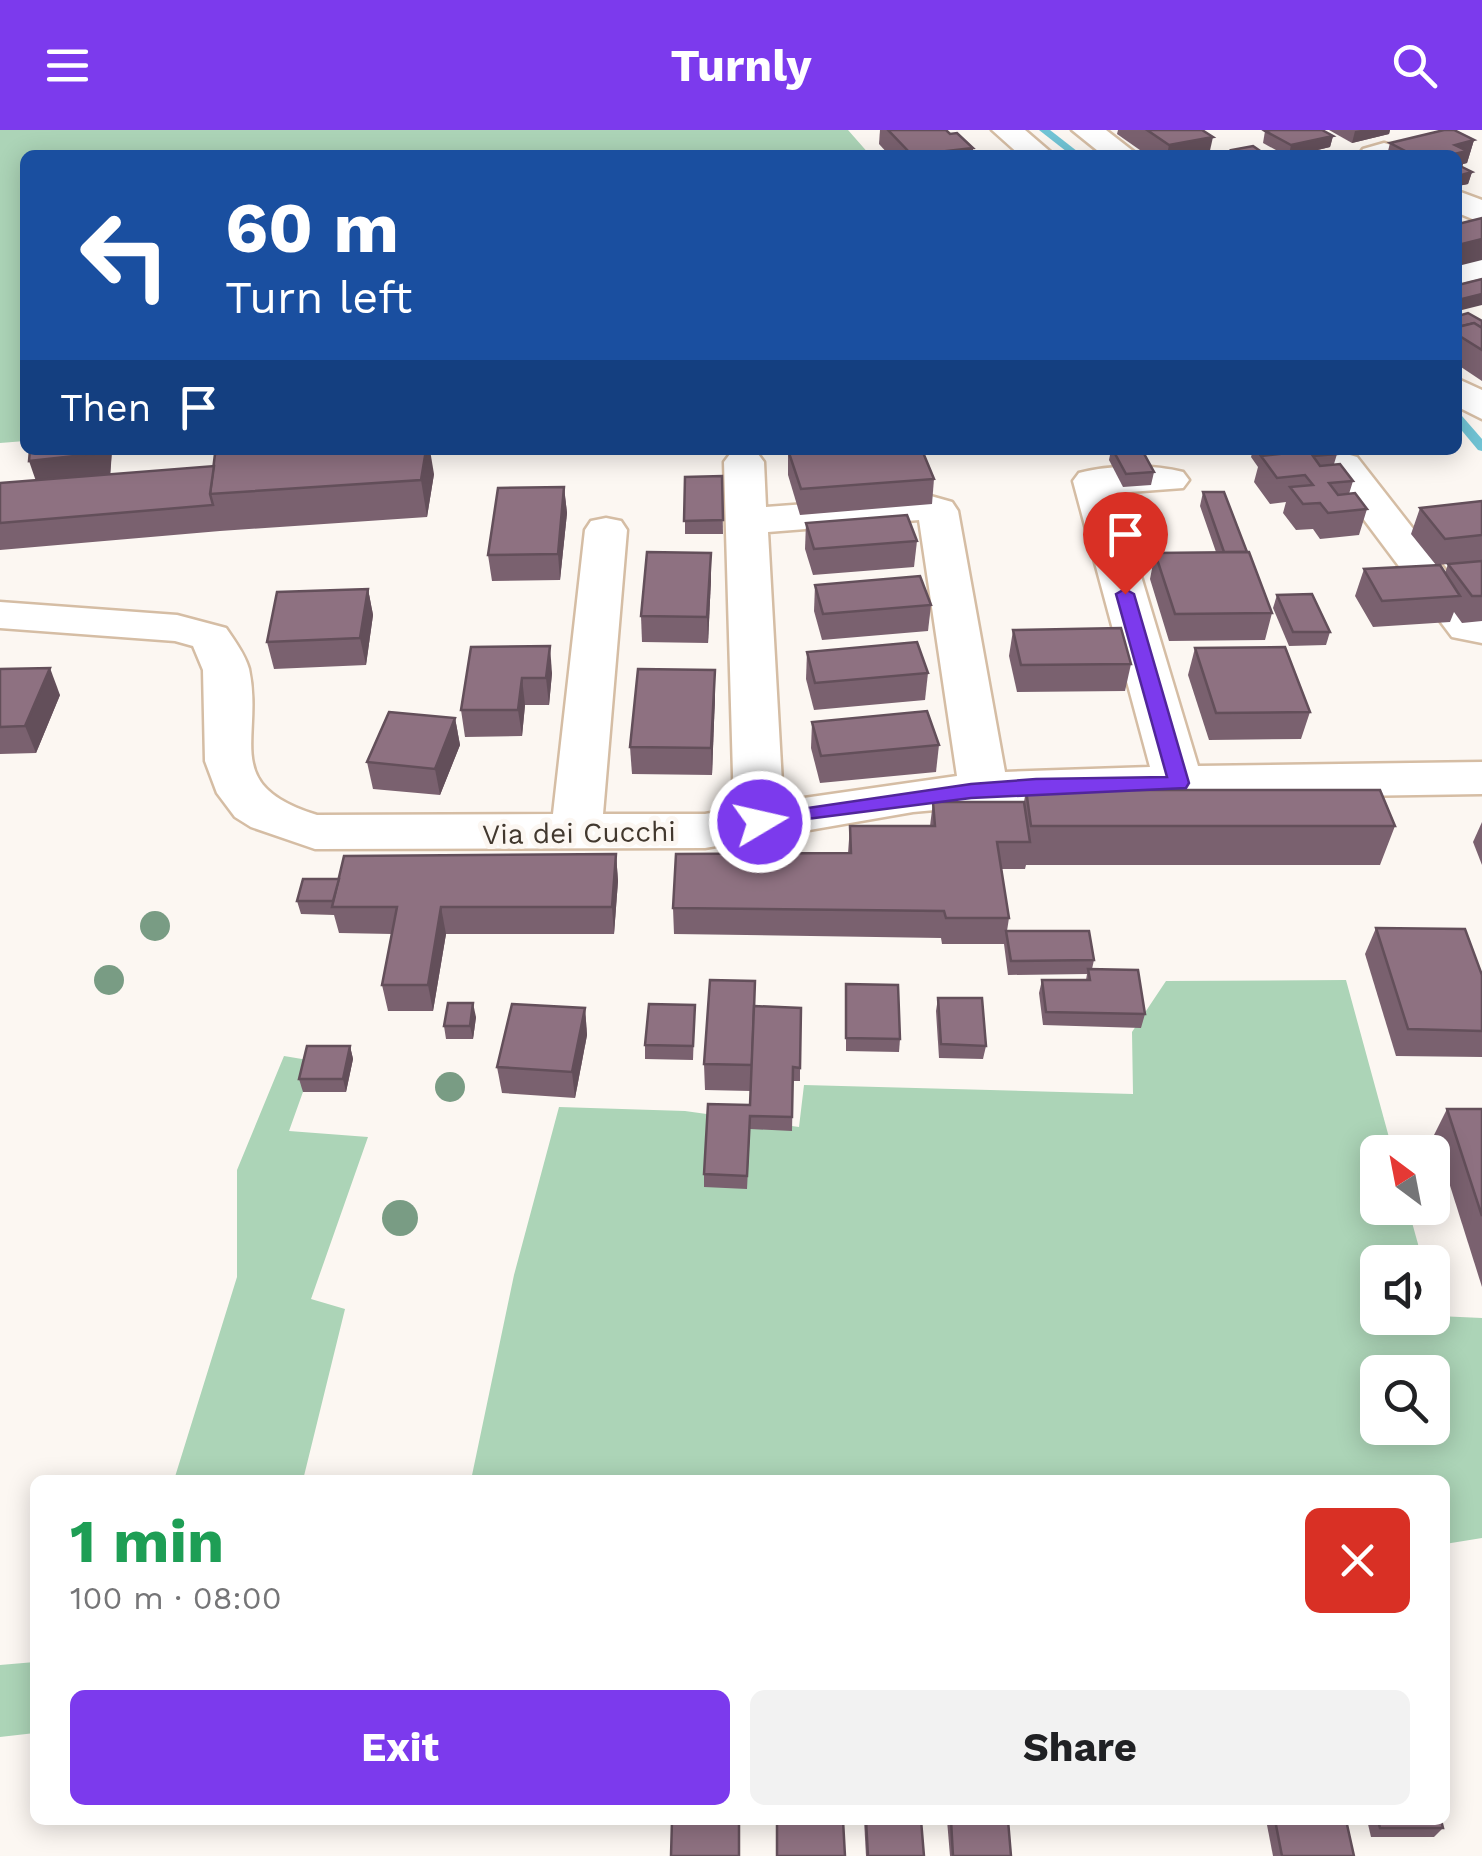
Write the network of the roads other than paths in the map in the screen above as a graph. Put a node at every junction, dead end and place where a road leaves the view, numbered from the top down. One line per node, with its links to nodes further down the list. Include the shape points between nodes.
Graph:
1 (1008, 130): 3 (street)
2 (1086, 130): 4 (street)
3 (1033, 150)
4 (1116, 150)
5 (744, 462): 8 (street)
6 (1344, 465): 11 (street, via 1468,628)
7 (1169, 480): 13 (street, via 1093,482)
8 (746, 521): 14 (street, via 927,506 938,511); 15 (street)
9 (606, 530): 16 (street)
10 (0, 615): 16 (street, Via dei Cucchi, via 176,628 210,637 226,666 226,764 256,810 280,822 315,832)
11 (1482, 630)
12 (1482, 778): 13 (street, Via dei Cucchi)
13 (1179, 783): 14 (street, Via dei Cucchi)
14 (984, 790): 15 (street, Via dei Cucchi)
15 (760, 822): 16 (street, Via dei Cucchi, via 705,831)
16 (576, 833)

